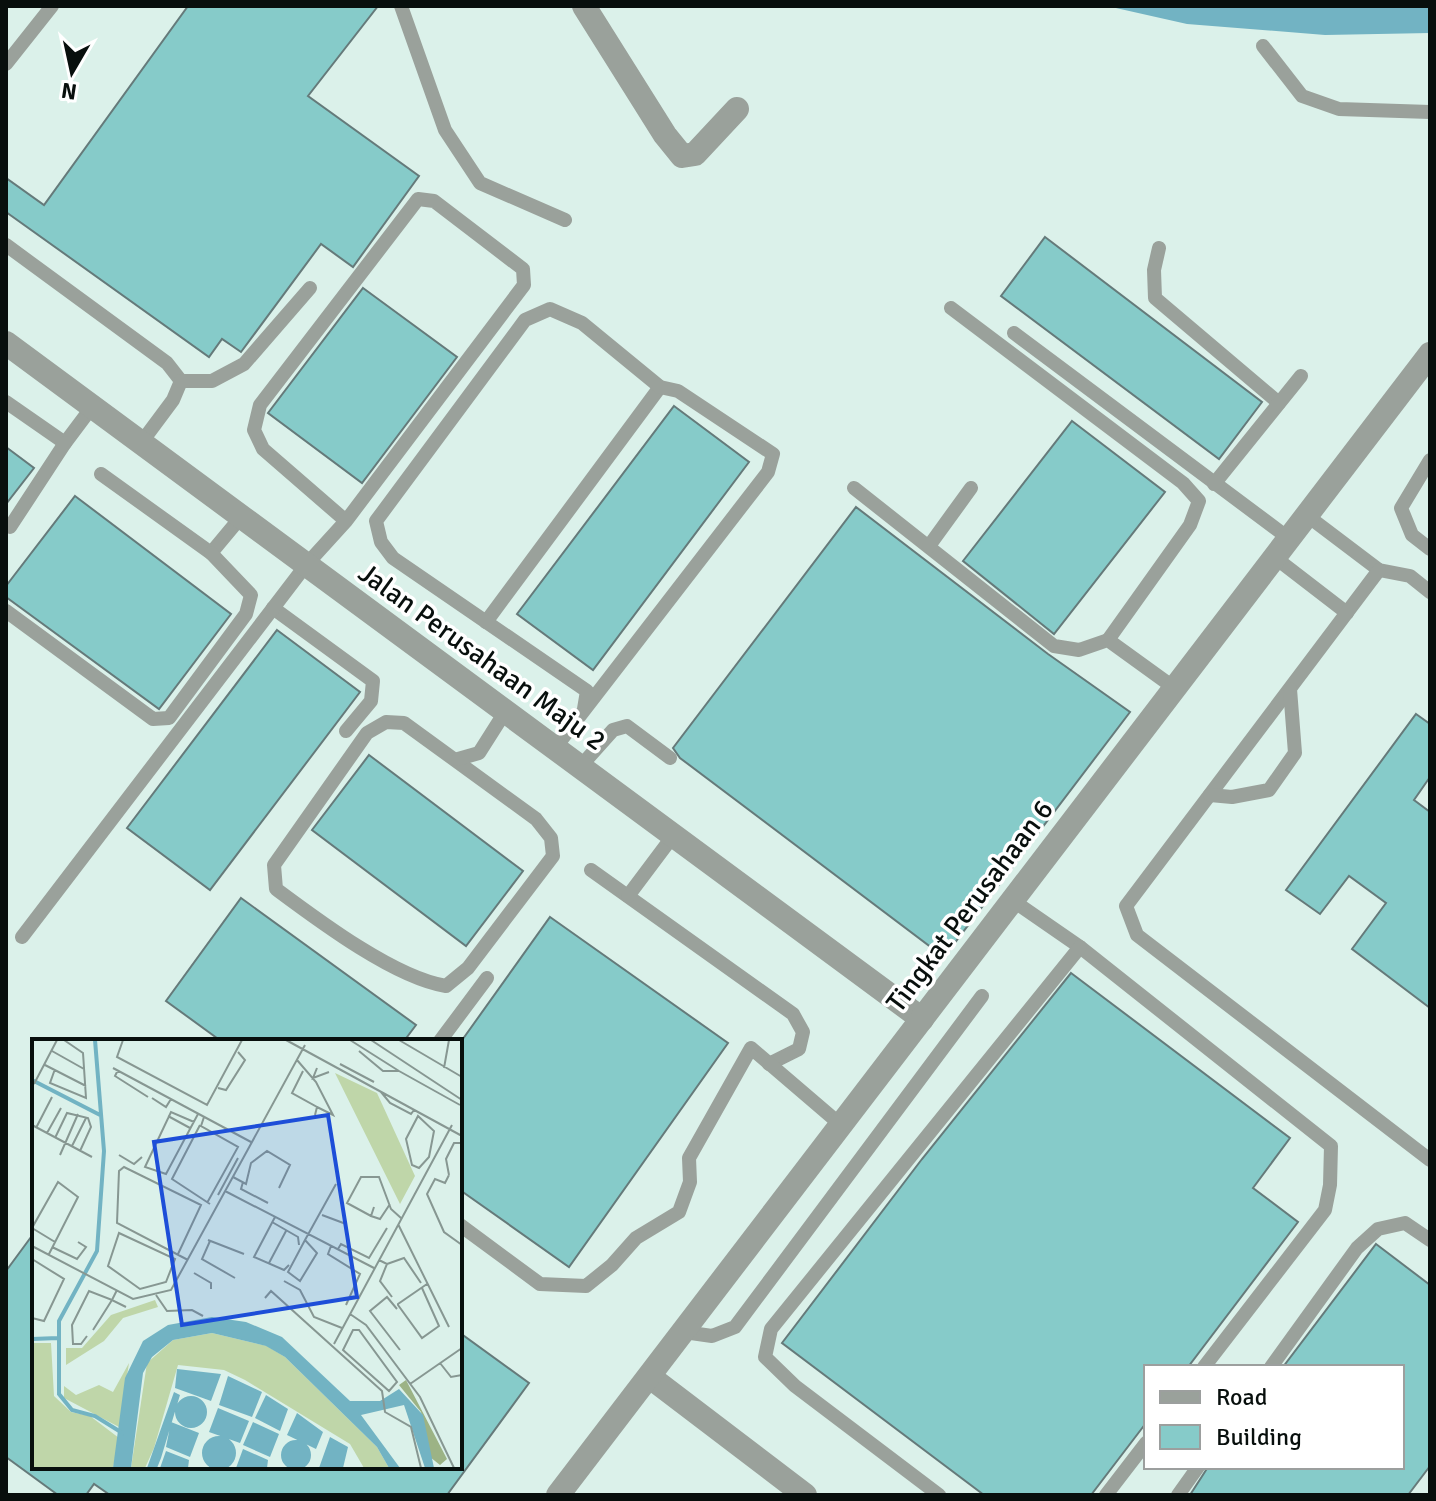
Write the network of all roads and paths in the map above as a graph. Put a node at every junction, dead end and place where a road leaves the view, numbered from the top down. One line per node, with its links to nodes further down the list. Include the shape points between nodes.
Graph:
1 (52, 6): 5 (lane)
2 (401, 6): 8 (lane, via 445,130 480,183)
3 (584, 6): 6 (street, via 682,156 695,154)
4 (1263, 46): 7 (lane, via 1302,96 1339,109)
5 (6, 64)
6 (737, 109)
7 (1430, 112)
8 (565, 220)
9 (6, 245): 17 (lane, via 167,363)
10 (1159, 248): 20 (lane, via 1155,298)
11 (310, 288): 17 (lane, via 244,364 212,381)
12 (951, 308): 44 (lane, via 1183,483 1199,501 1190,525)
13 (1014, 333): 26 (lane)
14 (6, 343): 21 (street, Jalan Perusahaan Maju 2)
15 (1430, 354): 29 (street, Tingkat Perusahaan 6)
16 (1301, 376): 20 (lane)
17 (181, 381): 23 (lane)
18 (660, 387): 43 (lane); 43 (lane, via 582,323 550,309 525,320 376,521 381,542 393,558); 47 (lane, via 678,391 773,454 768,472)
19 (6, 402): 22 (lane)
20 (1279, 403): 26 (lane)
21 (92, 407): 22 (lane); 23 (street, Jalan Perusahaan Maju 2)
22 (65, 443): 32 (lane)
23 (141, 443): 30 (street, Jalan Perusahaan Maju 2)
24 (1430, 460): 35 (lane, via 1401,508 1412,535)
25 (101, 474): 36 (lane)
26 (1214, 484): 34 (lane)
27 (854, 488): 33 (lane)
28 (971, 488): 33 (lane)
29 (1305, 514): 34 (street, Tingkat Perusahaan 6); 38 (lane)
30 (241, 517): 36 (lane); 37 (street, Jalan Perusahaan Maju 2)
31 (346, 521): 31 (lane, via 263,449 254,430 260,405 418,199 434,201 523,269 524,285); 37 (lane)
32 (10, 527)
33 (929, 546): 44 (lane, via 1054,646 1079,650)
34 (1280, 547): 42 (lane); 45 (street, Tingkat Perusahaan 6)
35 (1430, 549)
36 (211, 553): 41 (lane, via 251,595 246,614 169,718 153,719)
37 (306, 565): 40 (lane); 48 (street, Jalan Perusahaan Maju 2)
38 (1379, 570): 39 (lane, via 1410,576); 42 (lane)
39 (1430, 592)
40 (273, 608): 49 (lane, via 373,681 371,701); 59 (lane)
41 (6, 611)
42 (1347, 613): 46 (lane)
43 (486, 622): 47 (lane, via 587,691)
44 (1108, 640): 45 (lane)
45 (1173, 687): 58 (street, Tingkat Perusahaan 6)
46 (1290, 689): 54 (lane); 54 (lane, via 1295,753 1269,790)
47 (584, 709): 50 (lane)
48 (505, 712): 50 (street, Jalan Perusahaan Maju 2); 52 (lane, via 479,753)
49 (346, 731)
50 (555, 748): 53 (street, Jalan Perusahaan Maju 2)
51 (670, 758): 53 (lane, via 627,726 613,730)
52 (458, 759): 52 (lane, via 430,746 404,723 386,722 367,733 274,865 276,889 304,910 422,983 446,986 468,968 553,856 551,838 536,819)
53 (580, 767): 55 (street, Jalan Perusahaan Maju 2)
54 (1210, 795): 67 (lane, via 1126,906 1137,935)
55 (673, 836): 57 (lane); 63 (street, Jalan Perusahaan Maju 2)
56 (591, 870): 57 (lane)
57 (628, 896): 65 (lane, via 793,1014 803,1032 799,1049)
58 (1012, 900): 60 (lane); 63 (street, Tingkat Perusahaan 6)
59 (22, 937)
60 (1080, 947): 71 (lane, via 1331,1146 1325,1210); 78 (lane, via 771,1329 765,1357 795,1386)
61 (487, 978): 64 (lane)
62 (982, 996): 70 (lane, via 735,1327 712,1336)
63 (922, 1019): 66 (street, Tingkat Perusahaan 6)
64 (441, 1039)
65 (769, 1064): 66 (lane); 68 (lane, via 751,1048 689,1158 690,1182 679,1212 636,1238 586,1286 540,1284)
66 (841, 1125): 70 (street, Tingkat Perusahaan 6)
67 (1430, 1160)
68 (462, 1226)
69 (1430, 1240): 72 (lane, via 1405,1223 1378,1229 1357,1248)
70 (684, 1332): 73 (street, Tingkat Perusahaan 6)
71 (1206, 1365)
72 (1272, 1365)
73 (650, 1377): 76 (street, Tingkat Perusahaan 6); 77 (street)
74 (1144, 1446): 79 (lane)
75 (1197, 1469): 80 (lane)
76 (558, 1495)
77 (805, 1495)
78 (939, 1495)
79 (1106, 1495)
80 (1178, 1495)

